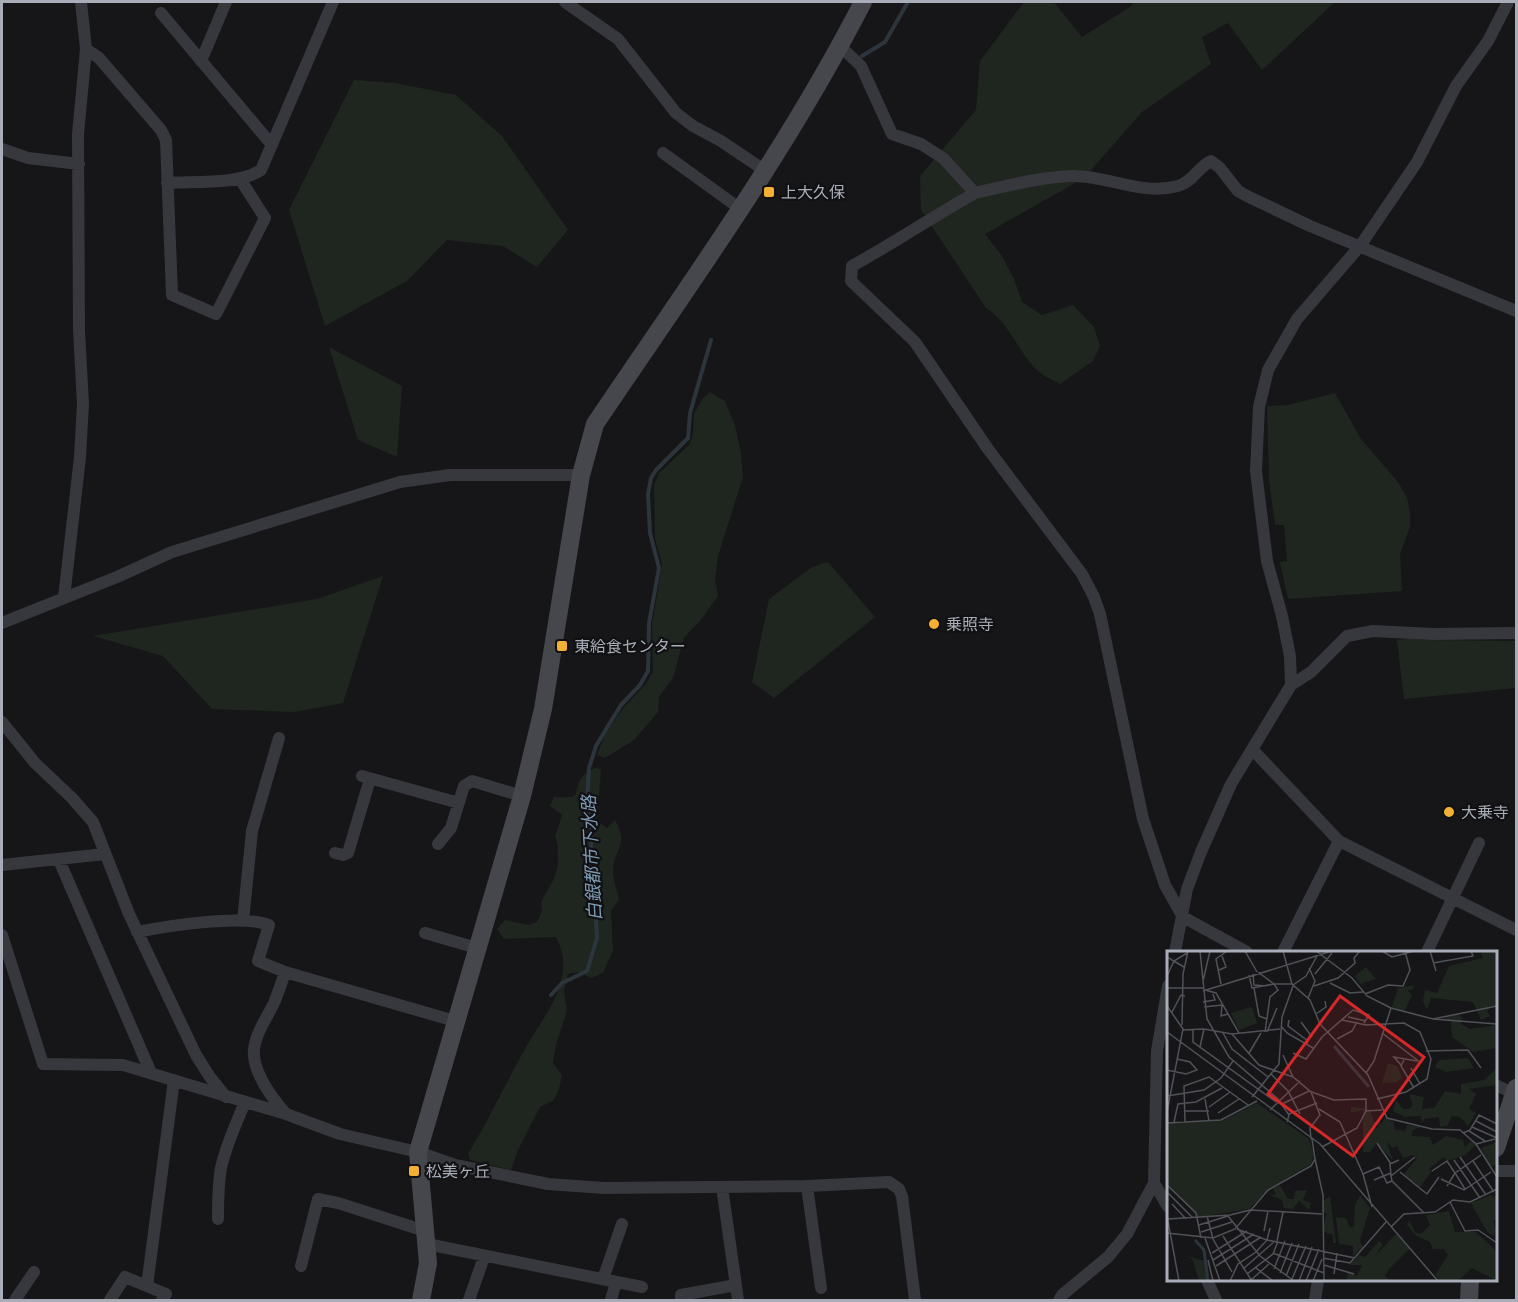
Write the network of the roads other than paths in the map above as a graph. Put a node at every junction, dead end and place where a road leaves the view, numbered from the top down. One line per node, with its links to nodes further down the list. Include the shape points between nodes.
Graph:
1 (81, 2): 9 (street)
2 (226, 2): 10 (street)
3 (333, 2): 11 (street)
4 (565, 2): 15 (street, via 618,39 676,113)
5 (863, 2): 8 (street)
6 (1508, 2): 20 (street, via 1488,41 1456,86 1417,162)
7 (162, 14): 10 (street)
8 (840, 45): 15 (street); 18 (street, via 861,66 892,134 921,144 943,158)
9 (86, 49): 14 (street); 17 (street, via 99,58 161,130 166,140)
10 (201, 61): 11 (street)
11 (272, 145): 16 (street, via 261,170)
12 (2, 149): 14 (street, via 28,158)
13 (663, 153): 19 (street)
14 (79, 164): 23 (street, via 83,404)
15 (764, 170): 19 (street)
16 (240, 179): 17 (street); 17 (street, via 265,218 216,314 172,295)
17 (167, 183)
18 (975, 193): 20 (street, via 1073,176 1134,188 1173,187 1189,181 1210,161 1238,191); 40 (street, via 852,266 851,281 915,342 988,449 1082,574 1100,614 1143,819 1166,885)
19 (740, 208): 22 (street, via 595,424)
20 (1360, 246): 21 (street); 26 (street, via 1297,319 1269,370 1259,407 1256,471 1262,529 1290,656)
21 (1516, 311)
22 (580, 475): 23 (street, via 450,475 400,482 172,552); 30 (street, via 545,698)
23 (64, 598): 24 (street)
24 (2, 623)
25 (1516, 633): 26 (street, via 1373,631 1347,636 1311,672)
26 (1291, 685): 29 (street)
27 (2, 722): 36 (street, via 35,763 93,822)
28 (279, 738): 41 (street, via 252,831)
29 (1252, 749): 32 (street); 40 (street, via 1231,784 1201,852)
30 (522, 795): 31 (street, via 472,781 464,786); 46 (street)
31 (459, 803): 34 (street, via 451,828); 35 (street, via 366,777 348,853)
32 (1339, 841): 39 (street); 49 (street)
33 (1479, 843): 39 (street)
34 (438, 844)
35 (335, 853)
36 (105, 854): 37 (street); 43 (street)
37 (59, 860): 38 (street); 54 (street)
38 (2, 865)
39 (1453, 899): 42 (street); 50 (street)
40 (1183, 917): 47 (street); 48 (street)
41 (243, 921): 43 (street); 51 (street, via 269,925 258,961)
42 (1516, 930)
43 (137, 932): 60 (street, via 196,1055)
44 (424, 933): 46 (street)
45 (2, 935): 54 (street, via 43,1064 123,1065)
46 (477, 948): 53 (street)
47 (1175, 951)
48 (1245, 951)
49 (1284, 951)
50 (1427, 951)
51 (285, 972): 53 (street); 62 (street, via 253,1054 259,1073)
52 (1167, 992): 55 (street)
53 (455, 1021): 64 (street)
54 (151, 1073): 56 (street)
55 (1155, 1078): 57 (street); 67 (street)
56 (174, 1080): 60 (street); 83 (street)
57 (1167, 1082)
58 (1497, 1084): 59 (street)
59 (1515, 1091): 63 (street)
60 (226, 1097): 61 (street)
61 (245, 1102): 62 (street); 71 (street, via 221,1167)
62 (285, 1114): 64 (street, via 339,1134)
63 (1497, 1145)
64 (418, 1152): 69 (street, via 455,1165 548,1184 604,1188); 73 (street)
65 (1497, 1171): 66 (street)
66 (1516, 1171)
67 (1154, 1183): 70 (street); 95 (street, via 1126,1234 1108,1257)
68 (807, 1186): 69 (street); 85 (street); 94 (street, via 889,1182 899,1189)
69 (722, 1187): 82 (street)
70 (1167, 1205)
71 (218, 1219)
72 (622, 1224): 77 (street)
73 (426, 1238): 74 (street); 75 (street, via 359,1210 318,1199); 89 (street, via 428,1263)
74 (484, 1257): 77 (street); 90 (street)
75 (301, 1266)
76 (34, 1272): 86 (street)
77 (603, 1279): 81 (street)
78 (1207, 1281): 96 (street)
79 (1318, 1281): 97 (street)
80 (1470, 1281): 98 (street)
81 (616, 1282): 84 (street); 91 (street)
82 (736, 1285): 92 (street, via 681,1295); 93 (street)
83 (147, 1286): 87 (street, via 125,1277); 88 (street, via 166,1294)
84 (642, 1287)
85 (821, 1288)
86 (15, 1300)
87 (110, 1300)
88 (162, 1300)
89 (421, 1300)
90 (468, 1300)
91 (611, 1300)
92 (681, 1300)
93 (738, 1300)
94 (915, 1300)
95 (1059, 1300)
96 (1216, 1300)
97 (1315, 1300)
98 (1469, 1300)

